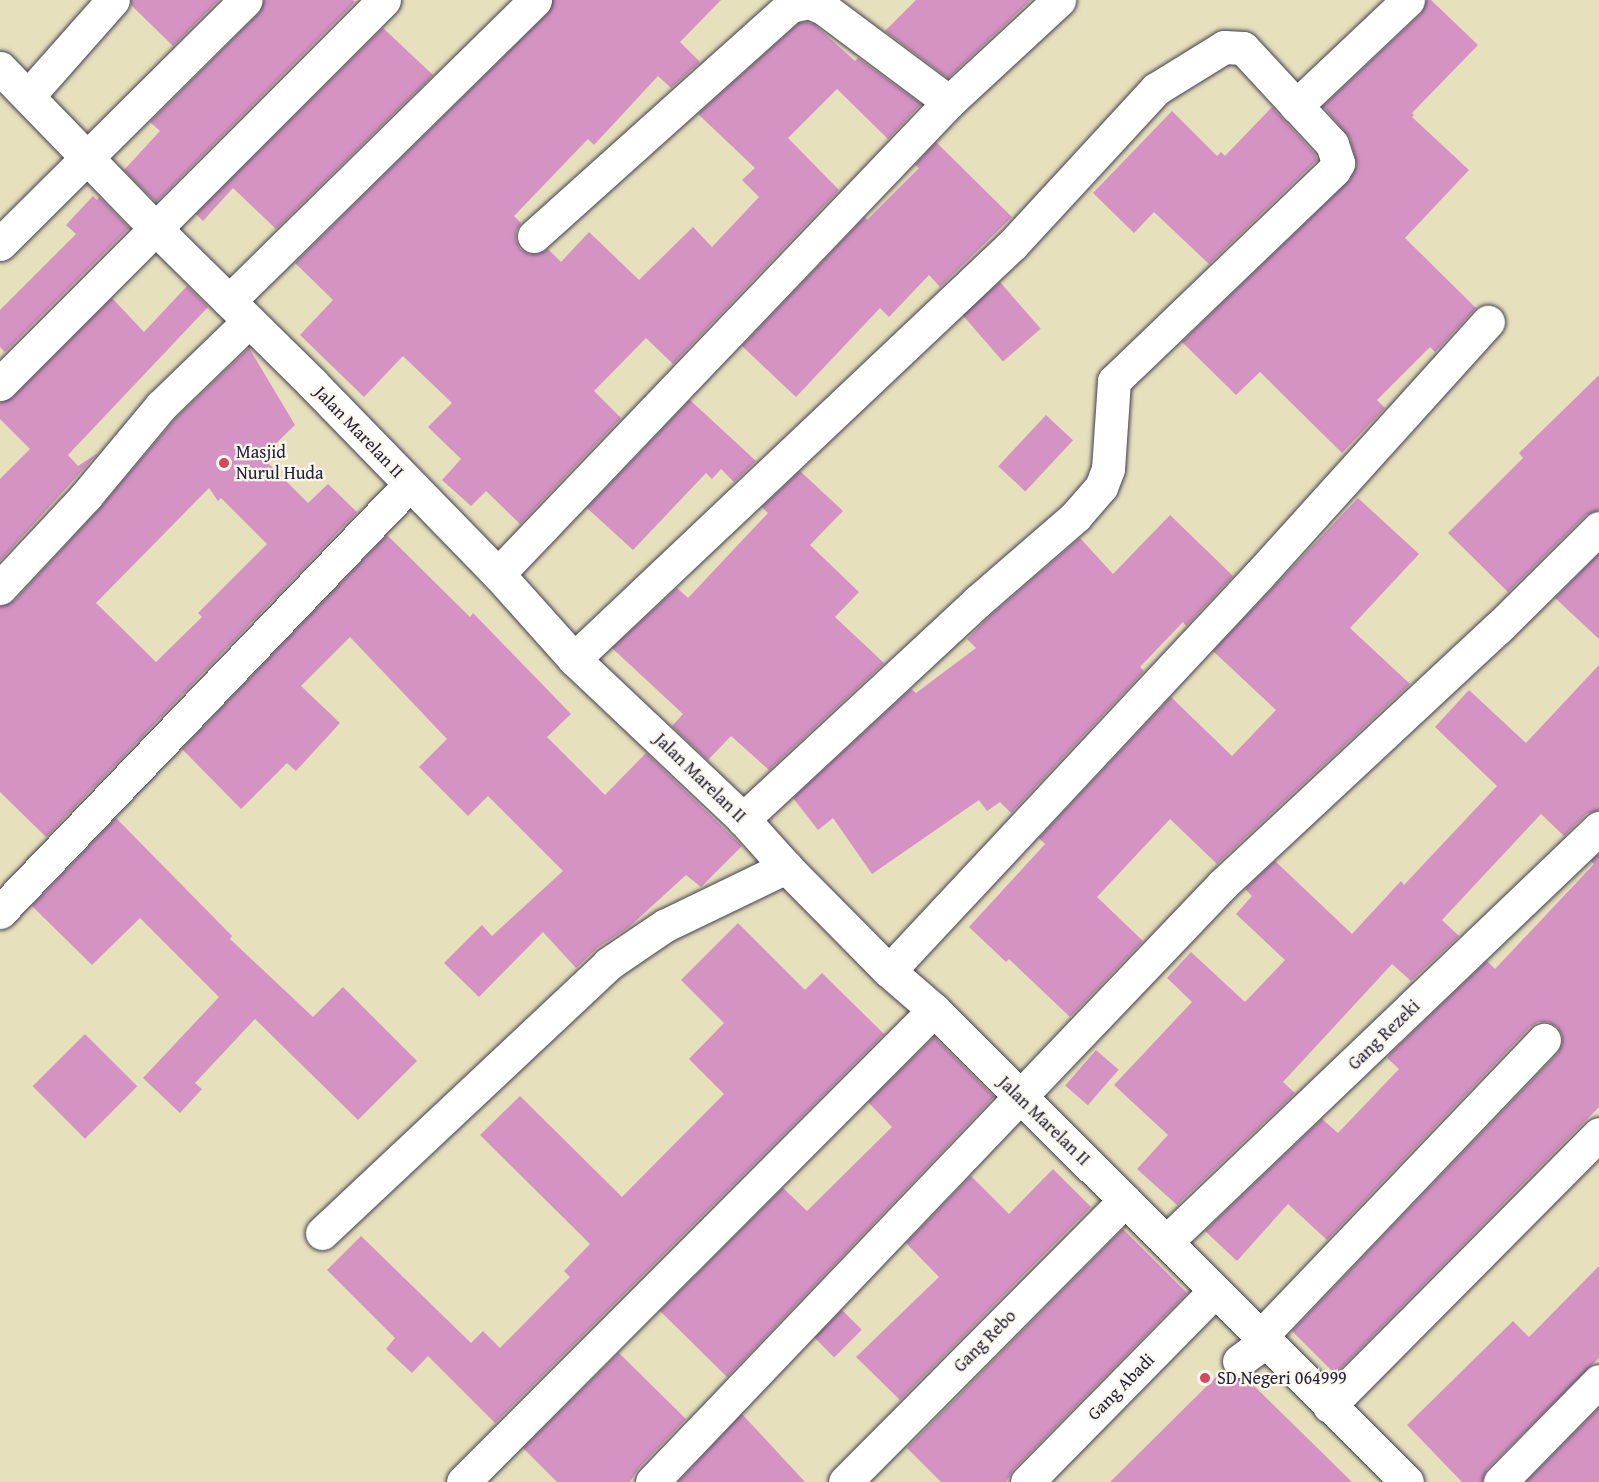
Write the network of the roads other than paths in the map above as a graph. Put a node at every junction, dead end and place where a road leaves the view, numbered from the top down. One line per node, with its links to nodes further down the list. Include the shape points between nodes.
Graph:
1 (113, 0): 7 (street)
2 (246, 0): 10 (street)
3 (384, 0): 11 (street)
4 (535, 0): 14 (street)
5 (1059, 0): 8 (street)
6 (1408, 0): 9 (street)
7 (8, 80): 10 (street, Jalan Marelan II)
8 (949, 102): 12 (street, via 823,8 809,2 790,6); 19 (street)
9 (1296, 106): 21 (street, via 1243,48 1224,47 1156,89 1013,244); 22 (street, via 1332,144 1338,163 1114,381 1108,469 1101,487 1076,516 978,601)
10 (87, 157): 11 (street, Jalan Marelan II); 13 (street)
11 (155, 228): 14 (street, Jalan Marelan II); 16 (street)
12 (534, 236)
13 (0, 244)
14 (239, 312): 17 (street, Jalan Marelan II); 20 (street, via 86,496)
15 (1488, 322): 26 (street, via 1260,574)
16 (0, 384)
17 (409, 485): 19 (street, Jalan Marelan II); 25 (street)
18 (1599, 528): 29 (street, via 1498,628 1223,884)
19 (498, 574): 21 (street, Jalan Marelan II)
20 (0, 588)
21 (574, 658): 22 (street, Jalan Marelan II)
22 (743, 819): 24 (street, Jalan Marelan II)
23 (1599, 828): 33 (street, Gang Rezeki)
24 (786, 867): 26 (street, Jalan Marelan II); 32 (street, via 664,926 608,964)
25 (0, 912)
26 (889, 970): 27 (street, Jalan Marelan II)
27 (934, 1010): 29 (street, Jalan Marelan II); 40 (street)
28 (1544, 1040): 35 (street)
29 (1020, 1099): 31 (street, Jalan Marelan II); 41 (street)
30 (1599, 1134): 38 (street)
31 (1125, 1200): 33 (street, Jalan Marelan II); 42 (street, Gang Rebo)
32 (322, 1233)
33 (1167, 1241): 34 (street, Jalan Marelan II)
34 (1215, 1291): 35 (street, Jalan Marelan II); 43 (street, Gang Abadi)
35 (1263, 1339): 36 (street); 38 (street, Jalan Marelan II)
36 (1239, 1361)
37 (1599, 1381): 44 (street)
38 (1329, 1406): 39 (street, Jalan Marelan II)
39 (1402, 1480)
40 (463, 1482)
41 (652, 1482)
42 (845, 1482)
43 (1027, 1482)
44 (1500, 1482)

